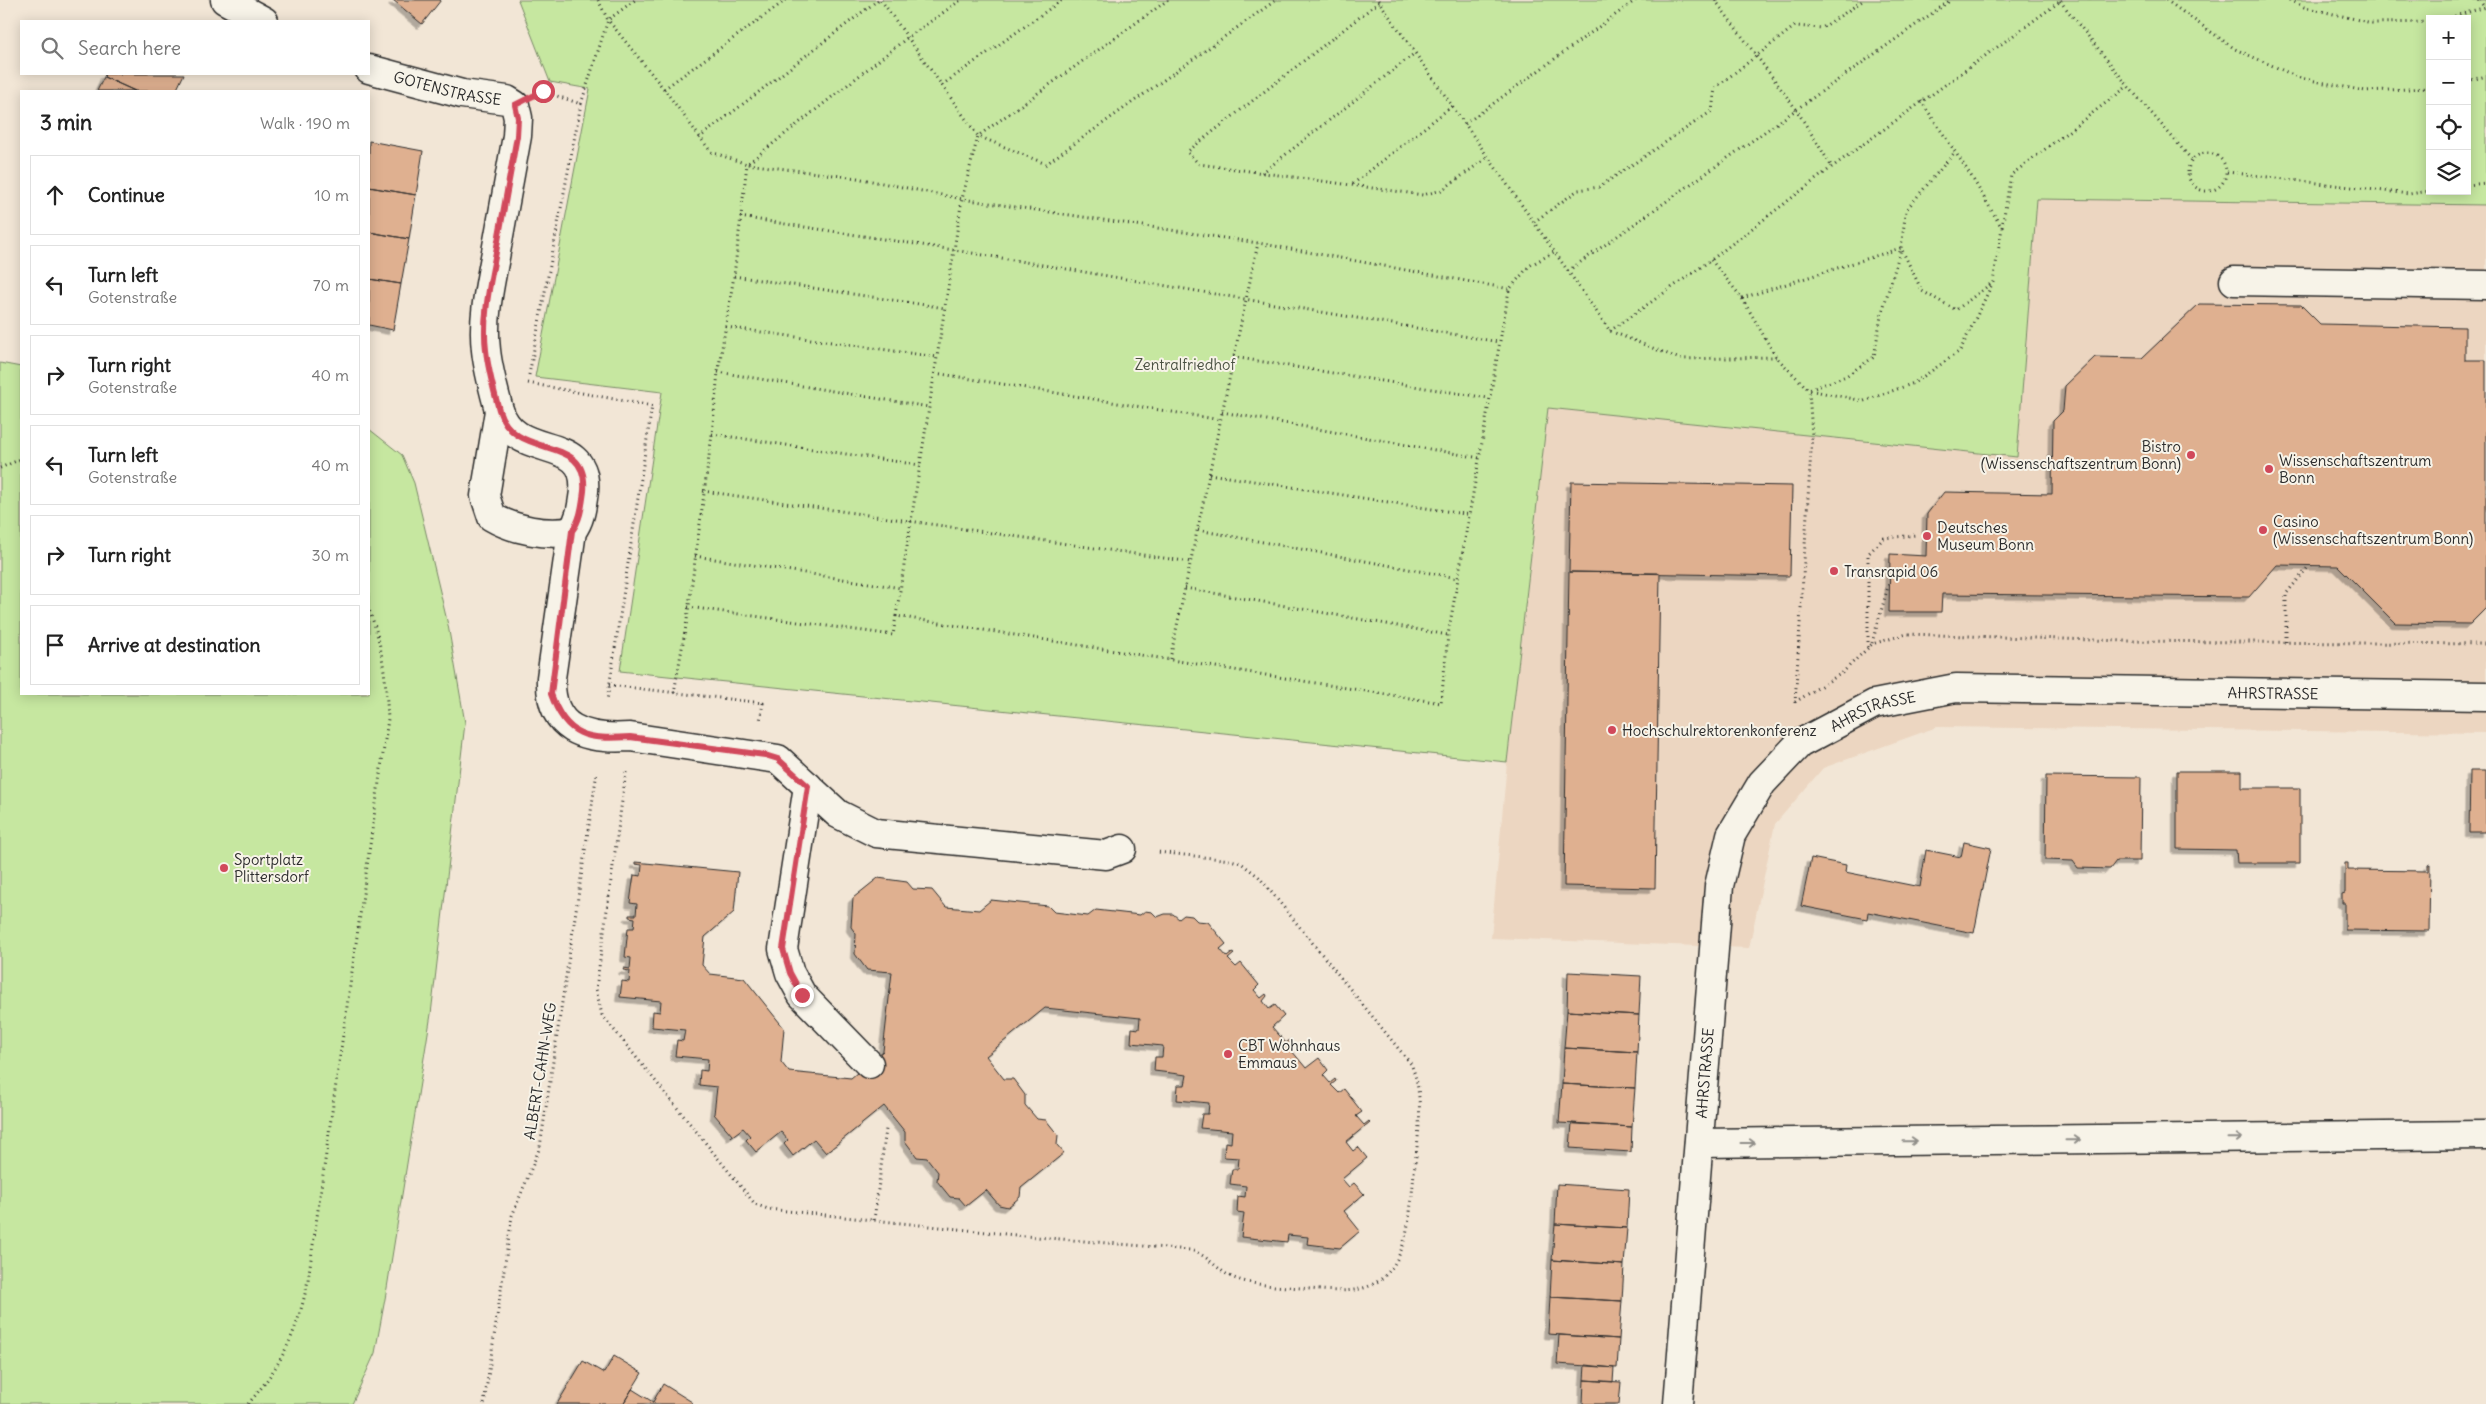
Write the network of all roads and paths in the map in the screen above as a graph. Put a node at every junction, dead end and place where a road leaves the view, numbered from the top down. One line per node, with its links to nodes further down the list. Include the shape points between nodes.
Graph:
1 (225, 0): 21 (street)
2 (598, 0): 22 (path)
3 (636, 0): 22 (path)
4 (786, 0): 33 (path)
5 (880, 0): 24 (path); 41 (path)
6 (961, 0): 24 (path)
7 (1062, 0): 30 (path)
8 (1168, 0): 40 (path)
9 (1276, 0): 40 (path, via 1046,164)
10 (1636, 0): 39 (path)
11 (1715, 0): 26 (path)
12 (1864, 0): 26 (path, via 1822,28 1795,26)
13 (1951, 0): 38 (path)
14 (2166, 0): 32 (path, via 2235,49 2300,78 2365,91)
15 (2290, 0): 23 (path, via 2304,8 2372,23)
16 (2479, 0): 19 (path)
17 (1378, 1): 25 (path); 48 (path, via 1187,152 1199,164)
18 (2061, 1): 31 (path); 34 (path)
19 (2485, 8): 20 (path)
20 (2460, 15)
21 (262, 20)
22 (608, 20): 33 (path); 35 (path)
23 (2426, 22)
24 (907, 38): 30 (path); 45 (path)
25 (1415, 53): 37 (path); 48 (path)
26 (1758, 56): 38 (path); 55 (path, via 1714,88 1712,111 1599,187 1578,190)
27 (370, 69): 36 (street, GOTENSTRASSE, via 462,94 507,100)
28 (2486, 76): 29 (path)
29 (2471, 80)
30 (942, 85): 40 (path)
31 (2128, 86): 44 (path); 56 (path, via 2011,175)
32 (2426, 88)
33 (664, 89): 41 (path)
34 (1921, 101): 42 (path); 46 (path)
35 (581, 104): 36 (path, via 543,91); 113 (path, ALBERT-CAHN-WEG, via 528,383 652,406)
36 (515, 105): 82 (street, GOTENSTRASSE, via 517,136 486,323 486,350)
37 (1452, 106): 39 (path); 51 (path)
38 (1796, 109): 46 (path); 62 (path)
39 (1465, 124): 43 (path)
40 (978, 136): 53 (path)
41 (699, 138): 45 (path, via 711,152)
42 (1955, 152): 56 (path); 58 (path, via 1906,210)
43 (1488, 156): 51 (path, via 1442,190 1423,195); 55 (path)
44 (2192, 160): 47 (path, via 2203,152 2214,153 2223,159); 47 (path, via 2188,177 2200,190 2218,188)
45 (747, 164): 53 (path, via 857,178); 54 (path)
46 (1832, 167): 61 (path)
47 (2227, 172): 52 (path, via 2408,194)
48 (1262, 174): 51 (path)
49 (2486, 182): 50 (path)
50 (2471, 184)
51 (1352, 185)
52 (2426, 192)
53 (962, 199): 57 (path); 59 (path)
54 (740, 217): 59 (path); 63 (path)
55 (1534, 222): 60 (path)
56 (2002, 228): 65 (path)
57 (1258, 243): 67 (path); 69 (path)
58 (1901, 248): 65 (path, via 1922,291 1956,310); 68 (path); 79 (path, via 1881,316 1874,357 1846,376)
59 (954, 250): 69 (path); 70 (path)
60 (1554, 252): 62 (path); 67 (path, via 1529,266)
61 (1711, 260): 68 (path); 72 (path)
62 (1568, 271): 72 (path)
63 (734, 276): 70 (path); 71 (path)
64 (2234, 281): 66 (street)
65 (1993, 282): 79 (path, via 1960,350 1914,383 1864,400)
66 (2486, 285)
67 (1510, 289): 73 (path)
68 (1742, 298): 76 (path)
69 (1245, 300): 73 (path); 75 (path)
70 (945, 308): 74 (path)
71 (726, 327): 74 (path); 77 (path)
72 (1610, 331): 76 (path, via 1680,359)
73 (1499, 342): 80 (path)
74 (937, 357): 78 (path)
75 (1233, 357): 80 (path); 83 (path)
76 (1776, 357): 79 (path)
77 (718, 372): 81 (path); 85 (path)
78 (934, 373): 81 (path); 84 (path)
79 (1809, 390): 116 (path, via 1812,435)
80 (1488, 398): 86 (path)
81 (929, 407): 88 (path)
82 (499, 411): 95 (street, GOTENSTRASSE, via 520,437 566,453 582,467 582,506 578,523); 95 (street, GOTENSTRASSE, via 485,496 492,517 503,524 547,532)
83 (1222, 412): 84 (path); 86 (path)
84 (1221, 420): 90 (path)
85 (712, 434): 88 (path); 91 (path)
86 (1480, 458): 92 (path)
87 (20, 459): 89 (path)
88 (920, 465): 93 (path)
89 (0, 468)
90 (1209, 474): 92 (path); 94 (path)
91 (703, 491): 93 (path); 97 (path)
92 (1471, 515): 100 (path)
93 (911, 522): 98 (path); 102 (path)
94 (1198, 530): 98 (path); 100 (path)
95 (572, 531): 117 (street, GOTENSTRASSE, via 551,694 565,723 576,731)
96 (1916, 535): 111 (path, via 1884,538 1868,554)
97 (695, 556): 102 (path); 104 (path)
98 (1190, 562): 103 (path)
99 (2309, 566): 108 (path, via 2286,594)
100 (1457, 578): 107 (path)
101 (1889, 583): 109 (path)
102 (900, 588): 106 (path)
103 (1185, 588): 107 (path); 112 (path)
104 (688, 607): 106 (path, via 893,635); 114 (path)
105 (370, 613): 128 (path, via 383,668 388,719 308,1280 284,1353)
106 (896, 616): 112 (path)
107 (1448, 635): 112 (path, via 1442,703)
108 (2286, 642): 109 (path, via 1907,634); 110 (path)
109 (1872, 644): 111 (path)
110 (2486, 644)
111 (1868, 648): 116 (path, via 1842,673)
112 (1170, 659)
113 (609, 685): 114 (path); 117 (path, ALBERT-CAHN-WEG)
114 (674, 693): 120 (path, via 762,703)
115 (2486, 696): 119 (street, AHRSTRASSE, via 1956,688 1874,704)
116 (1795, 702): 119 (path)
117 (601, 737): 118 (street, GOTENSTRASSE); 129 (path, ALBERT-CAHN-WEG, via 540,1147 512,1216)
118 (630, 737): 120 (street, GOTENSTRASSE); 127 (path, via 596,988 602,1015 755,1204 768,1209)
119 (1799, 744): 126 (street, AHRSTRASSE, via 1762,783 1732,835 1719,886)
120 (757, 754): 121 (street, GOTENSTRASSE, via 778,759)
121 (815, 794): 122 (street, GOTENSTRASSE, via 846,819 876,833 1106,855); 123 (street, via 783,949 790,973 802,995)
122 (1122, 848): 127 (path, via 1241,863 1278,899 1411,1064 1419,1098 1409,1226 1400,1256 1369,1286 1356,1290 1325,1290 1244,1281 1223,1272 1199,1252 1190,1250)
123 (869, 1064)
124 (886, 1129): 127 (path)
125 (2486, 1136): 126 (street, one-way to 125)
126 (1699, 1142): 130 (street, AHRSTRASSE)
127 (874, 1220)
128 (248, 1404)
129 (484, 1404)
130 (1678, 1404)

